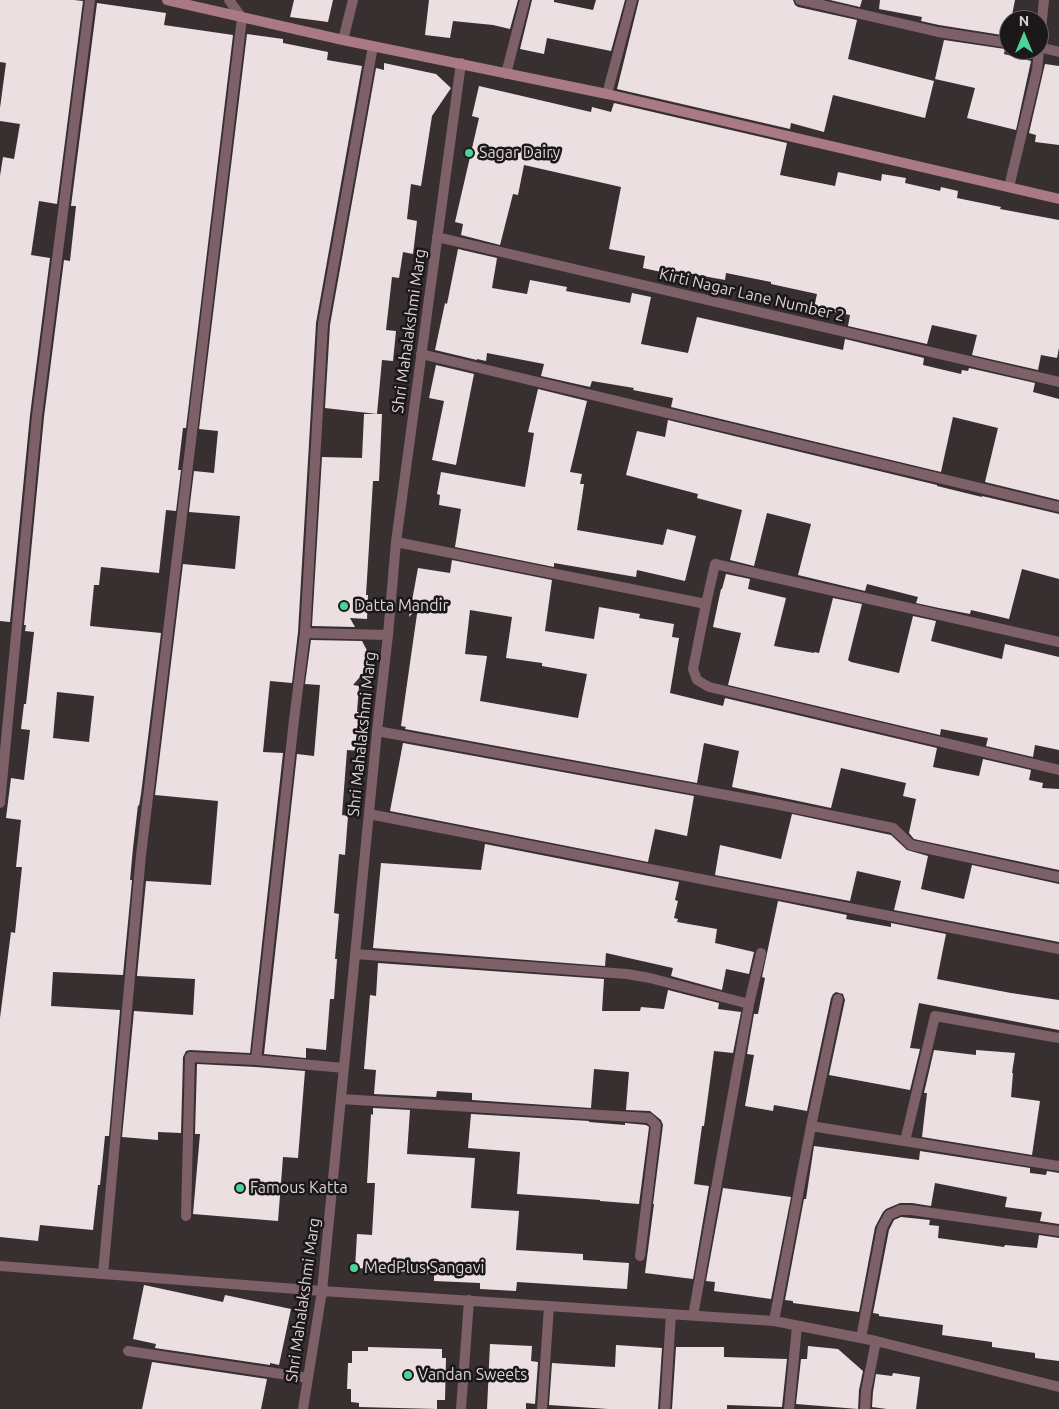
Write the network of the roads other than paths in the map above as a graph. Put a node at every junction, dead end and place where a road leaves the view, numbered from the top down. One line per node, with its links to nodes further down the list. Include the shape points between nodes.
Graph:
1 (90, 0): 29 (street, via 37,416)
2 (167, 0): 8 (street)
3 (229, 0): 8 (street)
4 (353, 0): 9 (street)
5 (526, 0): 14 (street)
6 (632, 0): 15 (street)
7 (800, 0): 10 (street, via 938,32)
8 (242, 18): 9 (street); 48 (street, via 141,855)
9 (343, 40): 11 (street)
10 (999, 41)
11 (373, 46): 13 (street); 24 (street, via 323,324)
12 (1037, 60): 16 (street)
13 (461, 63): 14 (street); 18 (street, Shri Mahalakshmi Marg)
14 (506, 74): 15 (street)
15 (607, 94): 16 (street)
16 (1009, 187): 17 (street)
17 (1059, 199)
18 (438, 237): 19 (street, Shri Mahalakshmi Marg); 20 (street, Kirti Nagar Lane Number 2)
19 (421, 354): 21 (street); 22 (street, Shri Mahalakshmi Marg)
20 (1059, 382)
21 (1059, 506)
22 (396, 542): 23 (street); 25 (street, Shri Mahalakshmi Marg)
23 (706, 604): 26 (street, via 715,564); 28 (street, via 694,669 697,680 709,687)
24 (306, 633): 25 (street); 38 (street)
25 (388, 635): 27 (street, Shri Mahalakshmi Marg)
26 (1059, 642)
27 (377, 731): 30 (street, Shri Mahalakshmi Marg); 31 (street, via 893,828 911,845)
28 (1059, 770)
29 (0, 803)
30 (369, 814): 32 (street); 34 (street, Shri Mahalakshmi Marg)
31 (1059, 877)
32 (1059, 949)
33 (761, 953): 36 (street)
34 (355, 954): 36 (street, via 627,974); 39 (street, Shri Mahalakshmi Marg)
35 (838, 999): 41 (street)
36 (750, 1004): 53 (street)
37 (1059, 1038): 42 (street, via 934,1016)
38 (256, 1060): 39 (street); 44 (street, via 190,1057)
39 (344, 1068): 40 (street, Shri Mahalakshmi Marg)
40 (341, 1099): 46 (street, via 649,1118 656,1125); 49 (street, Shri Mahalakshmi Marg)
41 (811, 1126): 42 (street); 54 (street)
42 (905, 1141): 43 (street)
43 (1059, 1166)
44 (186, 1216)
45 (1059, 1231): 56 (street, via 911,1210 888,1215 882,1228)
46 (640, 1256)
47 (0, 1266): 48 (street)
48 (103, 1274): 49 (street)
49 (322, 1291): 50 (street); 59 (street, Shri Mahalakshmi Marg)
50 (469, 1300): 51 (street); 62 (street)
51 (549, 1306): 52 (street); 63 (street)
52 (671, 1314): 53 (street); 64 (street)
53 (693, 1316): 54 (street)
54 (774, 1321): 55 (street)
55 (797, 1326): 56 (street); 65 (street)
56 (861, 1338): 57 (street)
57 (876, 1341): 60 (street); 66 (street)
58 (128, 1351): 59 (street)
59 (308, 1378): 61 (street, Shri Mahalakshmi Marg)
60 (1059, 1387)
61 (303, 1409)
62 (461, 1409)
63 (542, 1409)
64 (665, 1409)
65 (789, 1409)
66 (865, 1409)

